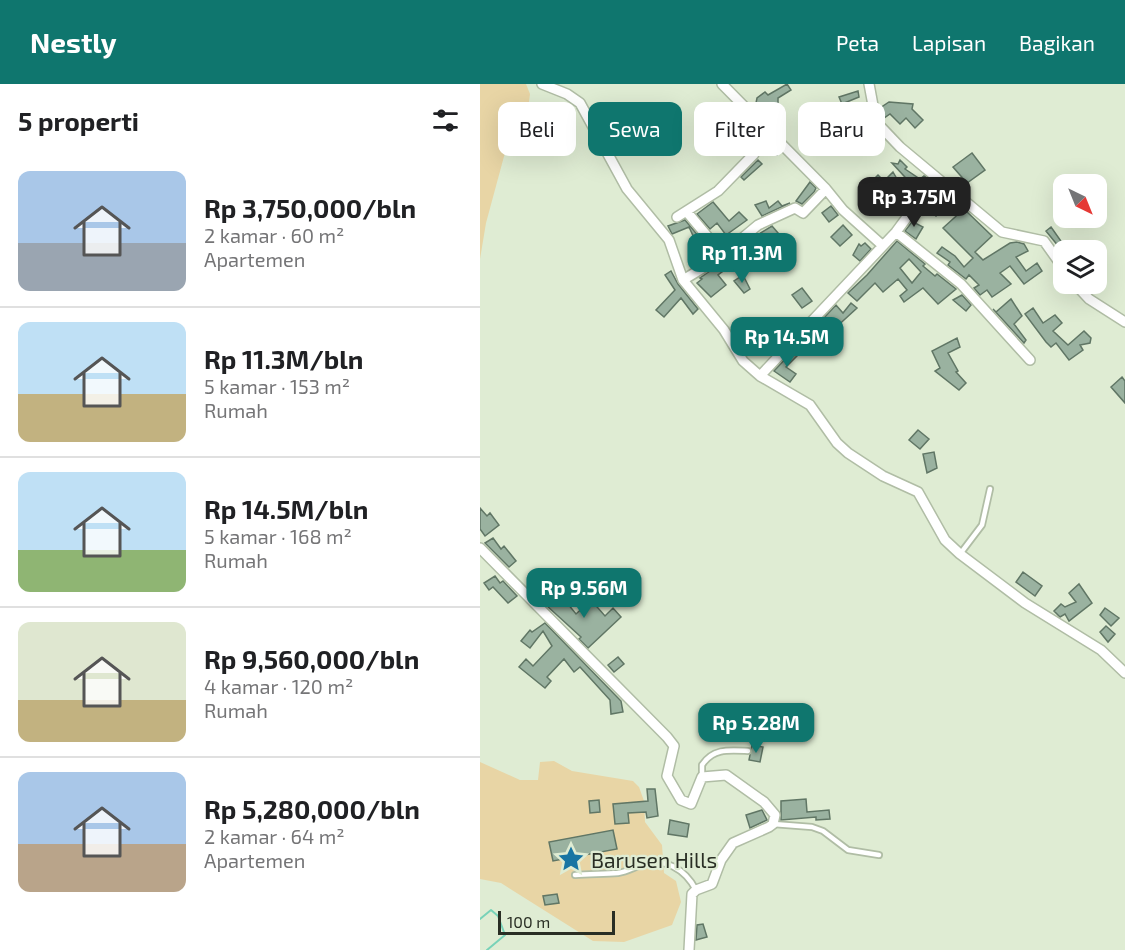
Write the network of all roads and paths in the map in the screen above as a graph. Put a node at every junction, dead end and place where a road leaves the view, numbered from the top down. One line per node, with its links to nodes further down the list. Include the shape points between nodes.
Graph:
1 (544, 84): 13 (street, via 580,103 627,189 669,240)
2 (722, 84): 6 (street)
3 (869, 84): 5 (street, via 871,104 880,126)
4 (752, 156): 7 (street, via 718,191)
5 (935, 178): 9 (street); 11 (street, via 1002,232 1044,241)
6 (826, 189): 10 (street); 12 (street, via 803,213 795,208 765,221)
7 (687, 212): 8 (street); 12 (street)
8 (677, 218)
9 (896, 232): 10 (street); 16 (street, via 961,284)
10 (882, 245): 17 (street)
11 (1053, 254)
12 (723, 255): 13 (street)
13 (683, 280): 17 (street, via 724,330 743,361)
14 (1084, 294): 15 (street)
15 (1125, 322)
16 (1030, 360)
17 (760, 376): 20 (street, via 810,405 849,453 883,476 918,492 945,540)
18 (990, 489): 20 (lane, via 982,525)
19 (480, 548): 23 (street, via 667,737 674,746 667,776 669,784 686,804 694,800)
20 (960, 554): 21 (street, via 1025,603 1101,650)
21 (1125, 673)
22 (748, 751): 23 (lane, via 714,753 702,765)
23 (702, 777): 24 (street, via 730,776 773,811)
24 (773, 824): 25 (lane, via 812,827 824,831 848,850); 27 (street, via 733,843 712,884)
25 (879, 855)
26 (575, 875): 27 (lane, via 621,873 658,862 676,866)
27 (696, 890): 28 (street)
28 (689, 950)

